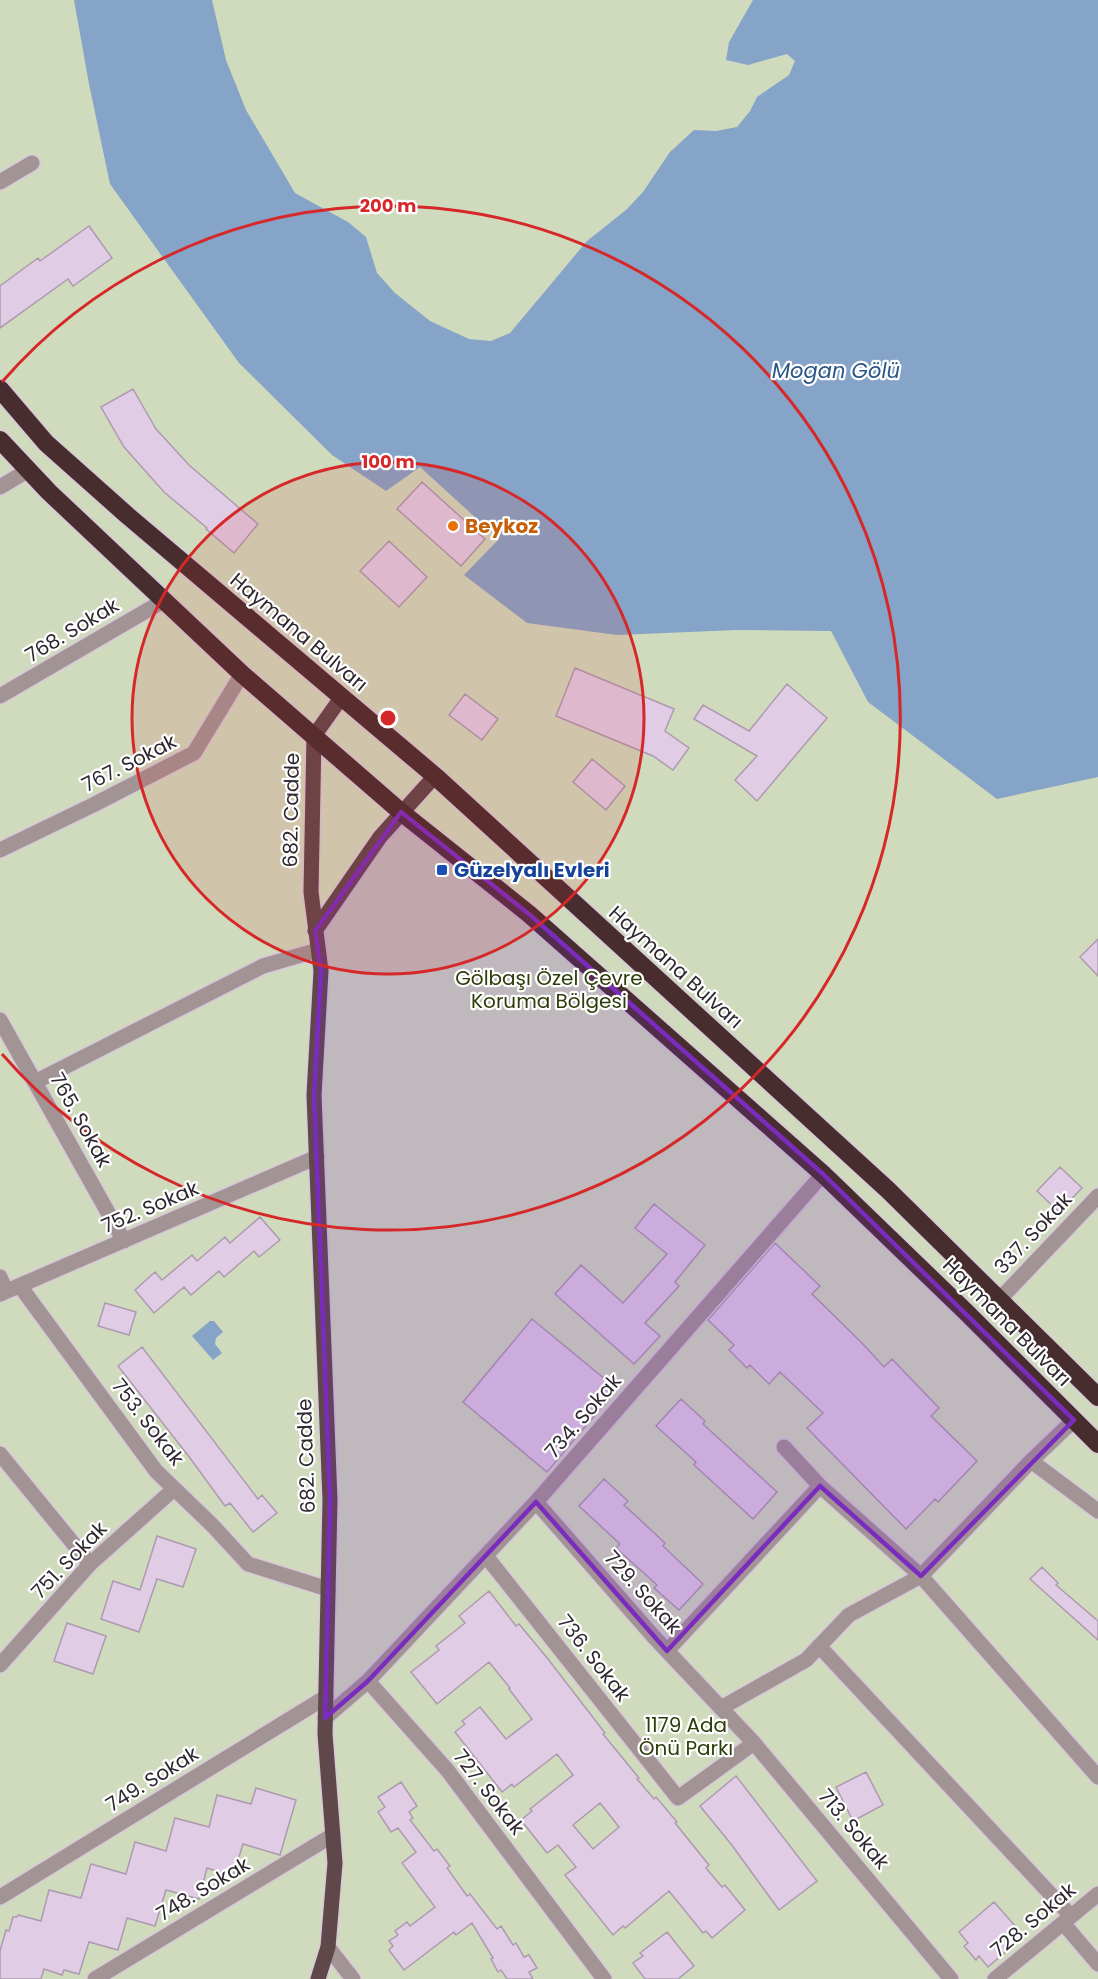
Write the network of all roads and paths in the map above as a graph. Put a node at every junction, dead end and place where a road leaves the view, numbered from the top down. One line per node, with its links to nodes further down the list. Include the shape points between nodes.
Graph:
1 (32, 163): 2 (street)
2 (0, 182)
3 (0, 389): 10 (highway, Haymana Bulvarı, via 46,443)
4 (0, 440): 5 (highway, Haymana Bulvarı)
5 (27, 471): 6 (street); 7 (highway, Haymana Bulvarı)
6 (0, 487)
7 (165, 600): 8 (highway, Haymana Bulvarı); 9 (street, 768. Sokak)
8 (242, 674): 11 (highway, Haymana Bulvarı); 14 (street, 767. Sokak, via 194,753)
9 (0, 696)
10 (341, 698): 11 (main road, 682. Cadde); 12 (highway, Haymana Bulvarı)
11 (314, 736): 13 (highway, Haymana Bulvarı); 15 (main road, 682. Cadde, via 311,892)
12 (435, 776): 13 (main road); 24 (highway, Haymana Bulvarı, via 888,1190)
13 (401, 812): 15 (main road, via 356,869); 20 (highway, Haymana Bulvarı, via 529,914)
14 (0, 850)
15 (315, 931): 16 (main road, 682. Cadde)
16 (318, 950): 18 (street, via 263,966); 19 (main road, 682. Cadde, via 321,971 315,1095)
17 (0, 1020): 18 (street, 765. Sokak)
18 (35, 1082): 22 (street, 765. Sokak)
19 (317, 1157): 22 (street, 752. Sokak); 38 (main road, 682. Cadde, via 330,1500)
20 (823, 1174): 26 (highway, Haymana Bulvarı); 33 (street, 734. Sokak)
21 (1098, 1196): 24 (street, 337. Sokak)
22 (124, 1241): 23 (street, 752. Sokak)
23 (7, 1287): 32 (street, 753. Sokak)
24 (999, 1300): 25 (highway, Haymana Bulvarı)
25 (1098, 1397)
26 (1074, 1419): 27 (highway, Haymana Bulvarı); 30 (street)
27 (1098, 1444)
28 (784, 1446): 31 (street)
29 (0, 1454): 36 (street)
30 (1031, 1461): 34 (street); 37 (street)
31 (820, 1486): 37 (street); 40 (street)
32 (174, 1489): 36 (street, 751. Sokak); 38 (street, 753. Sokak, via 248,1564)
33 (536, 1502): 35 (street, 734. Sokak); 40 (street, 729. Sokak)
34 (1098, 1511)
35 (486, 1556): 42 (street, 734. Sokak); 46 (street, 736. Sokak, via 678,1798)
36 (90, 1564): 41 (street, 751. Sokak)
37 (921, 1576): 39 (street, via 849,1615); 47 (street)
38 (328, 1589): 43 (main road, 682. Cadde)
39 (819, 1646): 44 (street, via 806,1660); 51 (street)
40 (667, 1651): 44 (street, 729. Sokak)
41 (0, 1665)
42 (368, 1681): 45 (street); 57 (street, 727. Sokak, via 448,1771)
43 (326, 1697): 45 (main road, 682. Cadde); 50 (street, 749. Sokak)
44 (721, 1708): 46 (street, 713. Sokak)
45 (325, 1719): 48 (main road, 682. Cadde)
46 (754, 1743): 58 (street, 713. Sokak)
47 (1098, 1777)
48 (333, 1835): 52 (main road, 682. Cadde, via 335,1863); 54 (street, 748. Sokak)
49 (1098, 1893): 51 (street, 728. Sokak)
50 (0, 1897)
51 (1067, 1919): 53 (street); 59 (street, 728. Sokak)
52 (328, 1947): 55 (main road, 682. Cadde); 56 (street)
53 (1098, 1964)
54 (96, 1979)
55 (318, 1979)
56 (353, 1979)
57 (604, 1979)
58 (951, 1979)
59 (995, 1979)

